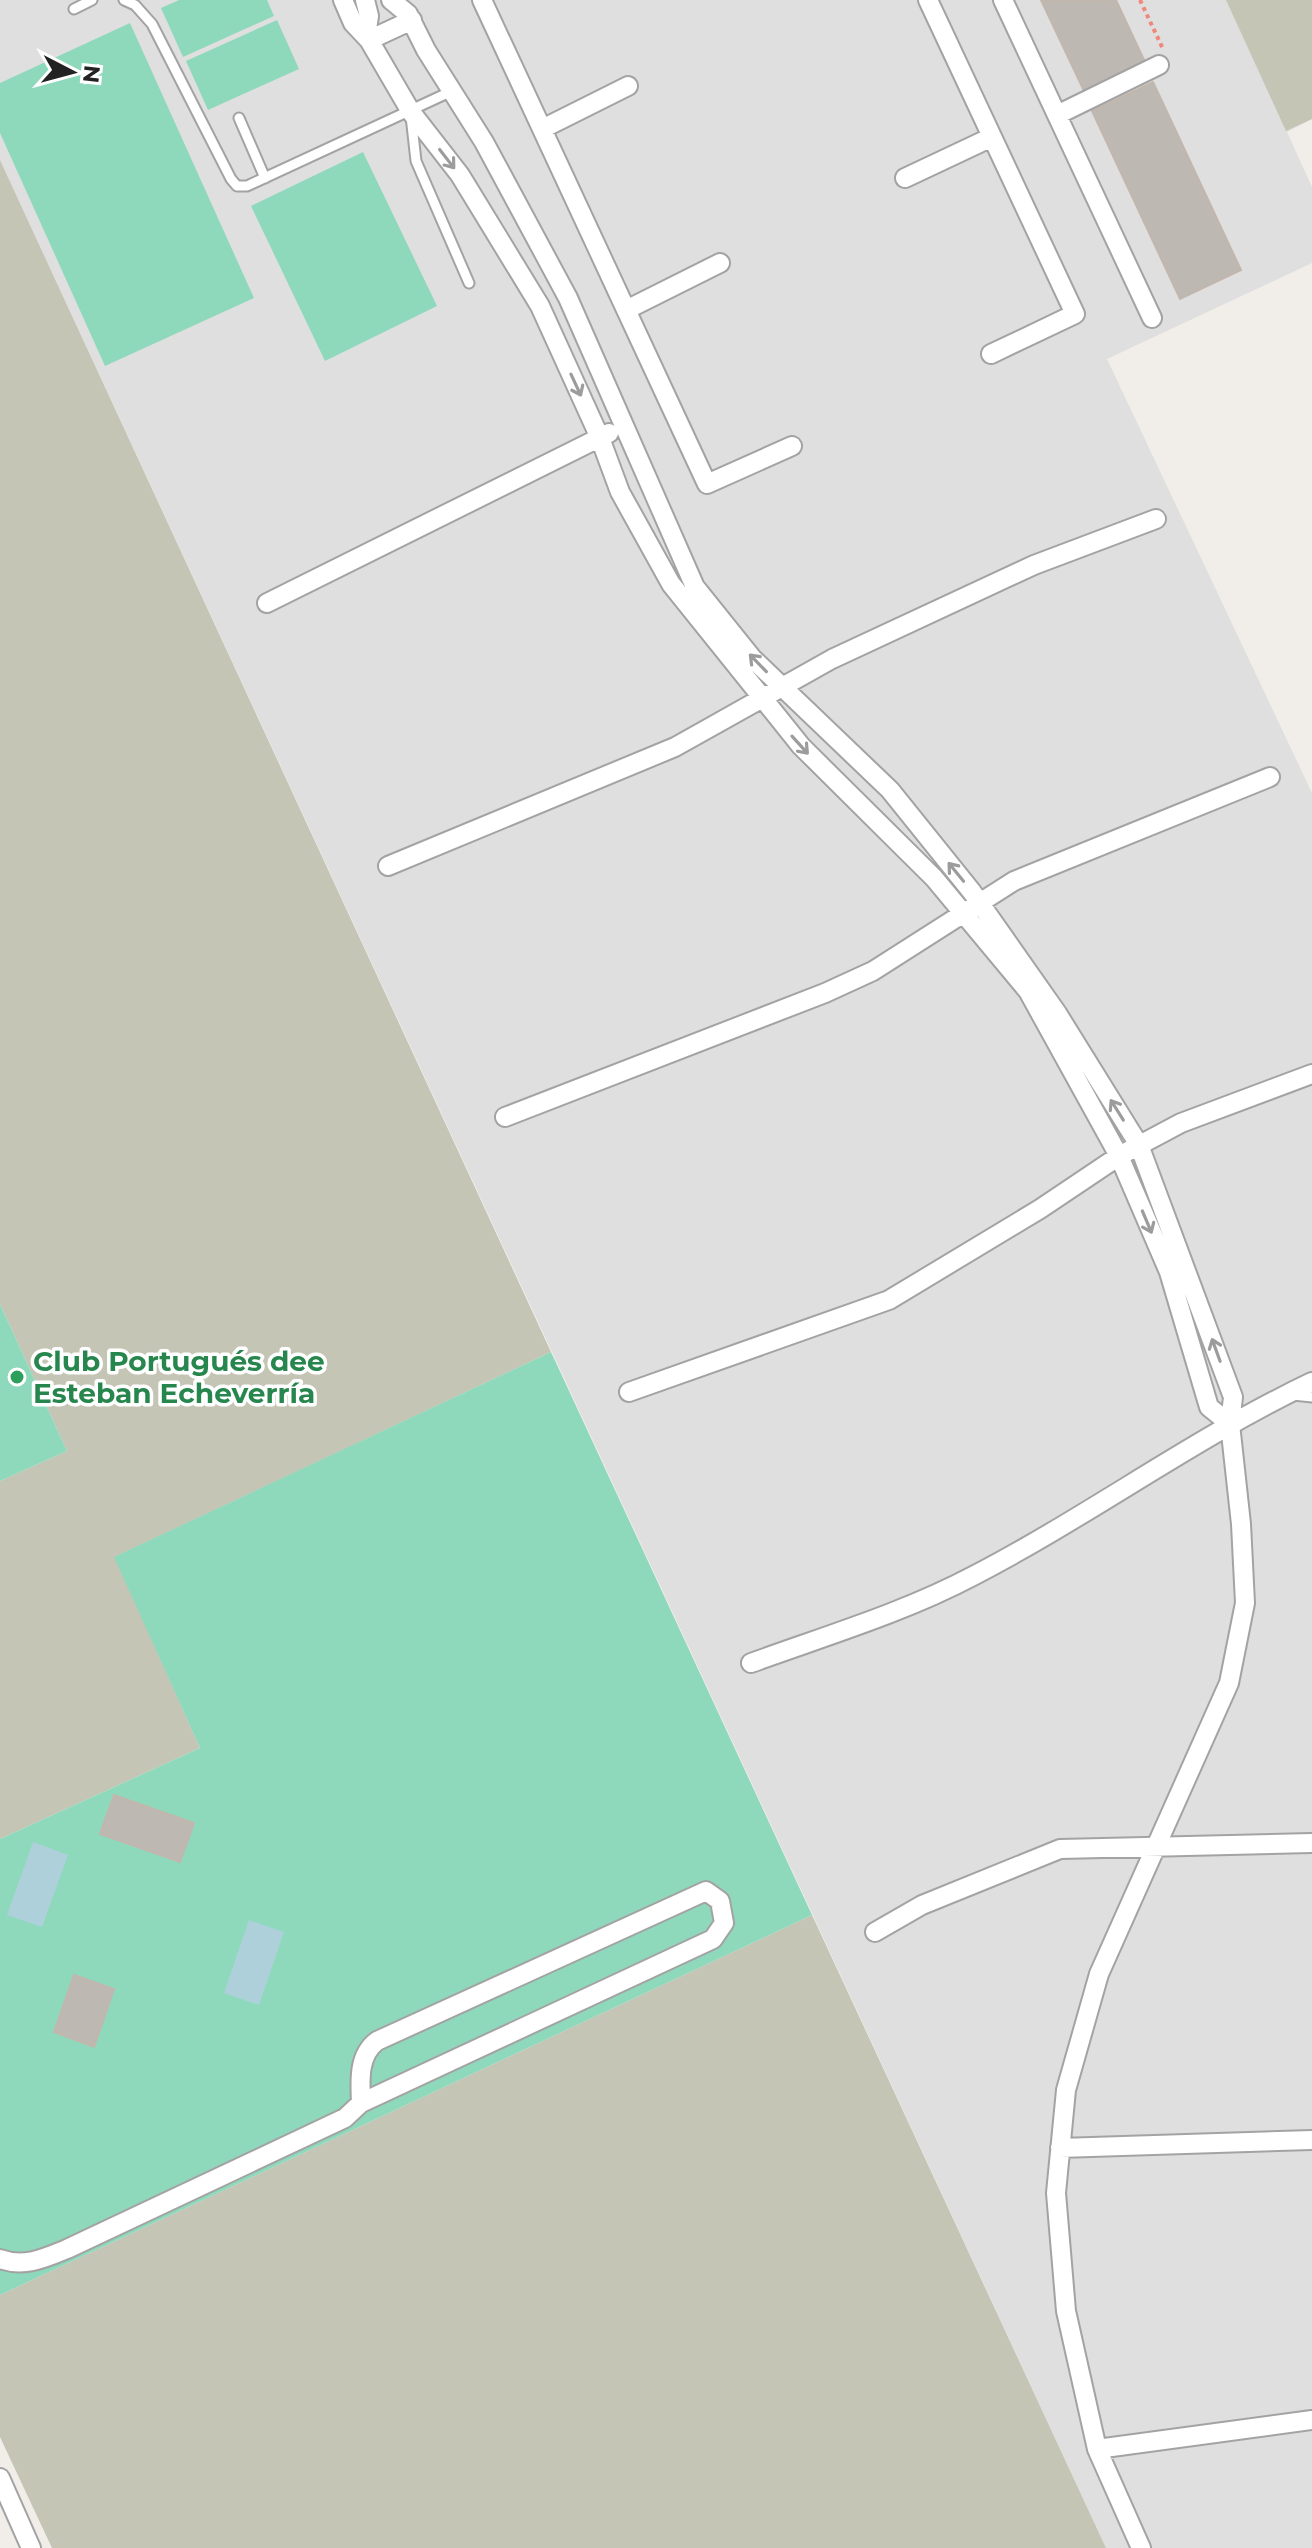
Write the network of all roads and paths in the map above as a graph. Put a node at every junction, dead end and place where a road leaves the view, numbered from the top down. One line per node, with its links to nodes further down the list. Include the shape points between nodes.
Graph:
1 (92, 0): 10 (lane)
2 (124, 0): 21 (lane, via 152,24 234,184 247,186)
3 (343, 0): 12 (street, via 353,23)
4 (365, 0): 12 (street)
5 (391, 0): 11 (street)
6 (482, 0): 19 (street)
7 (928, 0): 20 (street)
8 (1003, 0): 17 (street)
9 (1140, 0): 13 (path)
10 (74, 9)
11 (410, 11): 12 (street); 15 (street)
12 (368, 38): 16 (street)
13 (1164, 64): 17 (street)
14 (628, 86): 19 (street)
15 (452, 91): 16 (lane); 28 (street, via 568,298)
16 (411, 112): 21 (lane); 24 (lane, via 416,161); 29 (street, one-way to 29, via 460,175 540,306)
17 (1057, 115): 26 (street)
18 (239, 118): 21 (lane)
19 (542, 129): 25 (street)
20 (992, 137): 22 (street); 27 (street, via 1075,314)
21 (265, 178)
22 (905, 178)
23 (720, 263): 25 (street)
24 (469, 283)
25 (626, 310): 30 (street, via 707,484)
26 (1152, 318)
27 (991, 354)
28 (623, 427): 29 (street); 33 (street, one-way to 28, via 695,587)
29 (600, 438): 32 (street); 34 (street, via 620,492 671,584)
30 (792, 446)
31 (1156, 519): 33 (street, via 1034,565)
32 (267, 603)
33 (782, 687): 34 (street); 37 (street, one-way to 33, via 890,790)
34 (762, 699): 36 (street, via 675,747); 37 (street, one-way to 37, via 801,746 934,878)
35 (1270, 777): 37 (street, via 1014,881)
36 (388, 866)
37 (972, 908): 39 (street, via 837,988); 40 (street, one-way to 37, via 1057,1013); 41 (street, via 1028,991)
38 (1312, 1074): 40 (street, via 1181,1123)
39 (505, 1117)
40 (1139, 1145): 41 (street); 46 (street, one-way to 40, via 1233,1397)
41 (1119, 1156): 43 (street, via 889,1300); 46 (street, one-way to 46, via 1169,1272 1209,1407)
42 (1312, 1382): 44 (street)
43 (629, 1392)
44 (1286, 1395): 45 (lane); 46 (street)
45 (1312, 1397)
46 (1230, 1424): 47 (street, via 972,1576 884,1615); 49 (street, via 1245,1603 1229,1683)
47 (751, 1663)
48 (1312, 1843): 49 (street)
49 (1157, 1849): 50 (street, via 1060,1849 922,1905); 53 (street, via 1099,1974 1066,2090)
50 (875, 1932)
51 (361, 2103): 51 (street, via 360,2074 367,2048 377,2041 706,1891 720,1901 724,1923 713,1939); 54 (street, via 345,2118 67,2249 34,2262)
52 (1312, 2140): 53 (street)
53 (1060, 2148): 56 (street, via 1056,2193 1066,2311)
54 (0, 2259)
55 (1312, 2420): 56 (street)
56 (1097, 2449): 59 (street)
57 (0, 2478): 58 (street)
58 (31, 2548)
59 (1141, 2548)

